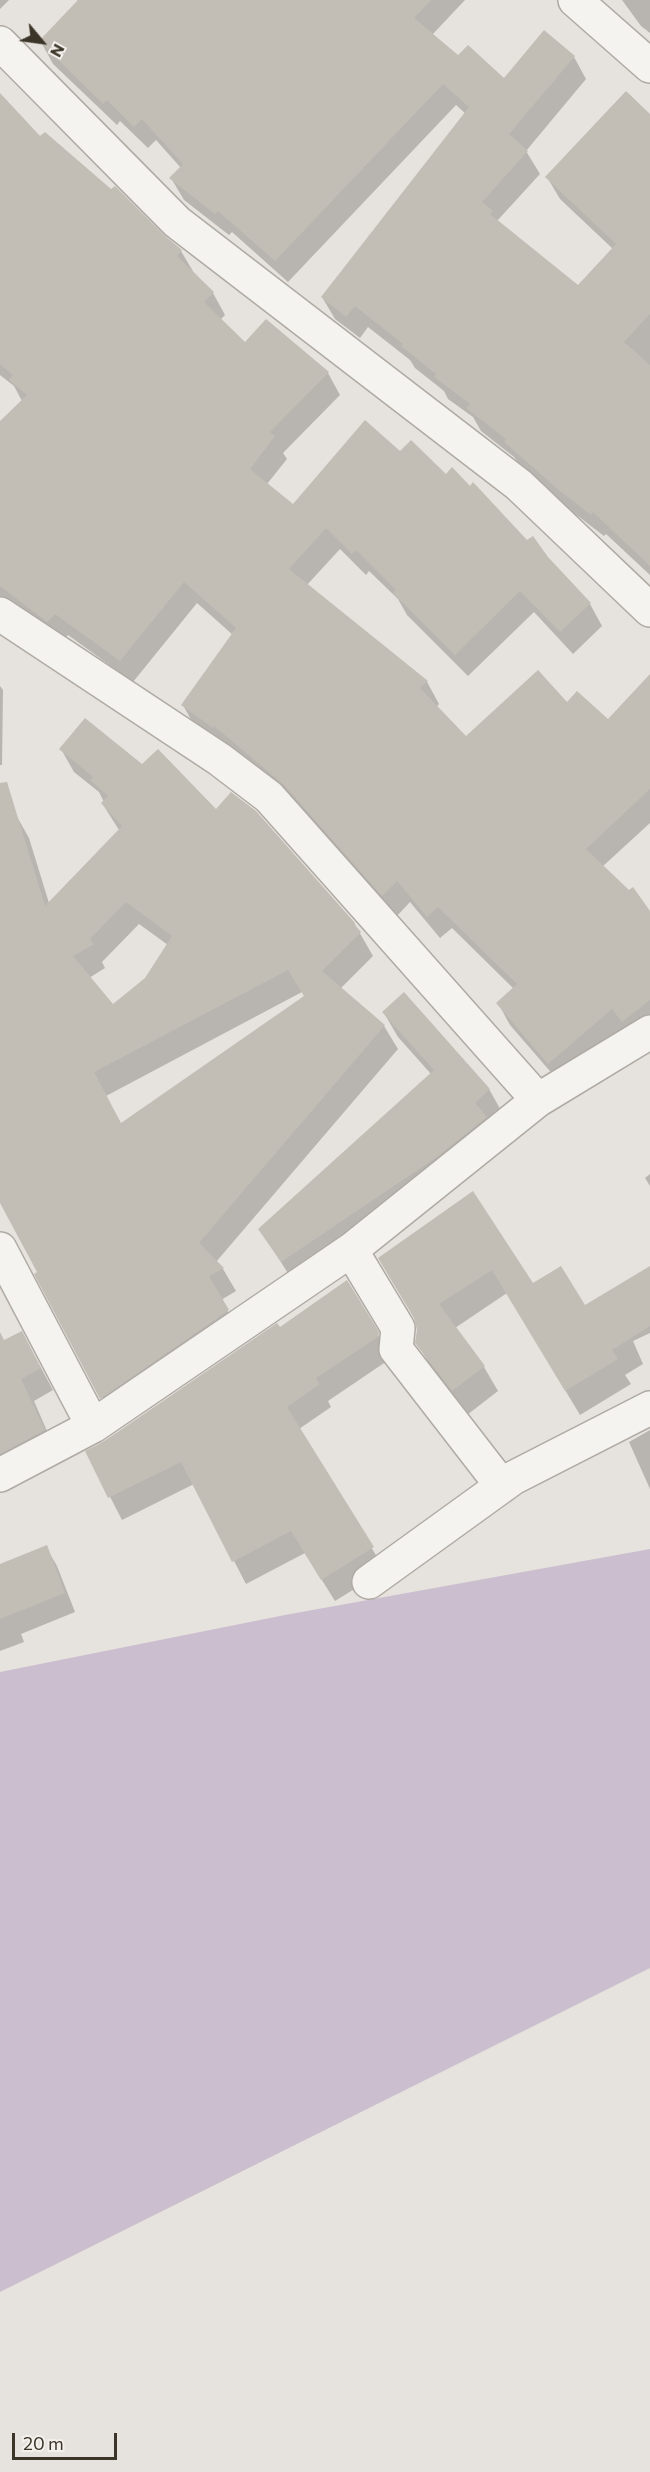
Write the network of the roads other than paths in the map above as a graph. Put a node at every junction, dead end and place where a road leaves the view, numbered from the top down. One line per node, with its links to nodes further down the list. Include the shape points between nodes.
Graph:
1 (575, 0): 3 (street)
2 (0, 43): 4 (street, via 177,222 519,485)
3 (650, 66)
4 (650, 610)
5 (0, 615): 7 (street, via 219,759 269,797)
6 (650, 1032): 7 (street)
7 (538, 1100): 9 (street)
8 (0, 1249): 11 (street)
9 (351, 1250): 11 (street); 13 (street, via 398,1328 396,1349)
10 (650, 1408): 13 (street)
11 (93, 1426): 12 (street)
12 (0, 1475)
13 (502, 1486): 14 (street)
14 (369, 1582)

